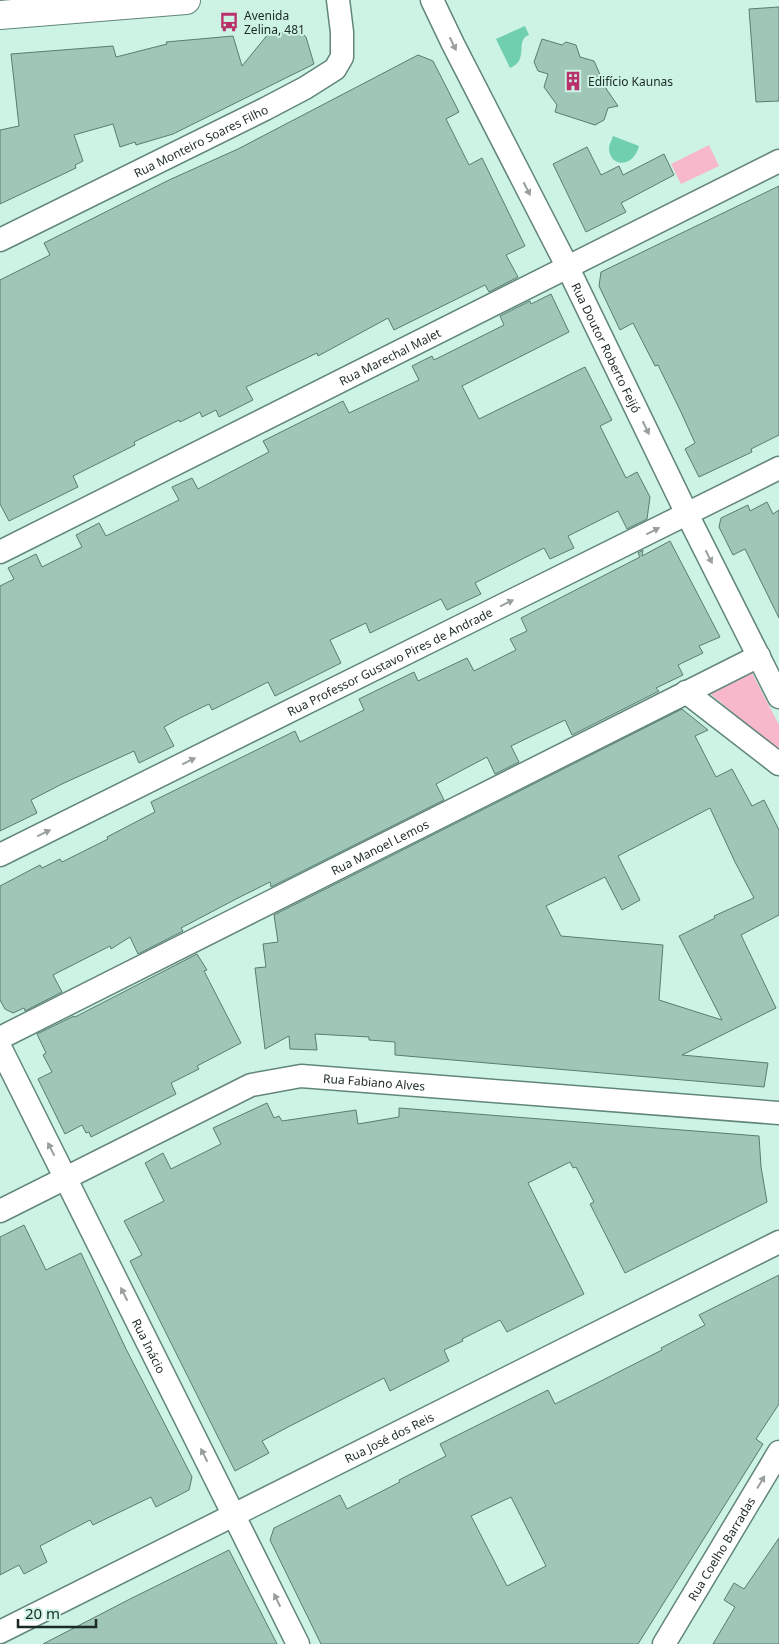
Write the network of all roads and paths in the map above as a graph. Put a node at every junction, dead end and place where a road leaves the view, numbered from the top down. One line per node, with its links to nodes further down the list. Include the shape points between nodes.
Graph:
1 (186, 0): 4 (main road)
2 (338, 0): 7 (street, Rua Monteiro Soares Filho, via 342,57 335,69 265,109)
3 (432, 0): 8 (street, Rua Doutor Roberto Feijó, one-way to 8)
4 (38, 5): 5 (main road)
5 (0, 15)
6 (779, 161): 8 (street, Rua Marechal Malet)
7 (0, 240)
8 (568, 268): 10 (street, Rua Doutor Roberto Feijó, one-way to 10); 11 (street, Rua Marechal Malet)
9 (779, 468): 10 (street, Rua Professor Gustavo Pires de Andrade)
10 (687, 514): 12 (street, Rua Doutor Roberto Feijó, one-way to 12); 16 (street, Rua Professor Gustavo Pires de Andrade, one-way to 10)
11 (0, 552)
12 (759, 656): 13 (street, Rua Manoel Lemos); 14 (street, Rua Doutor Roberto Feijó)
13 (686, 692): 15 (street); 17 (street, Rua Manoel Lemos)
14 (779, 696)
15 (779, 764)
16 (0, 855)
17 (0, 1038)
18 (0, 1047): 20 (street, Rua Inácio, one-way to 18)
19 (779, 1113): 20 (street, Rua Fabiano Alves, via 301,1076 251,1085)
20 (66, 1178): 21 (street, Rua Fabiano Alves); 24 (street, Rua Inácio, one-way to 20)
21 (0, 1211)
22 (779, 1242): 24 (street, Rua José dos Reis)
23 (779, 1452): 27 (street, Rua Coelho Barradas, one-way to 23)
24 (234, 1515): 25 (street, Rua José dos Reis); 26 (street, Rua Inácio, one-way to 24)
25 (0, 1632)
26 (298, 1644)
27 (664, 1644)

